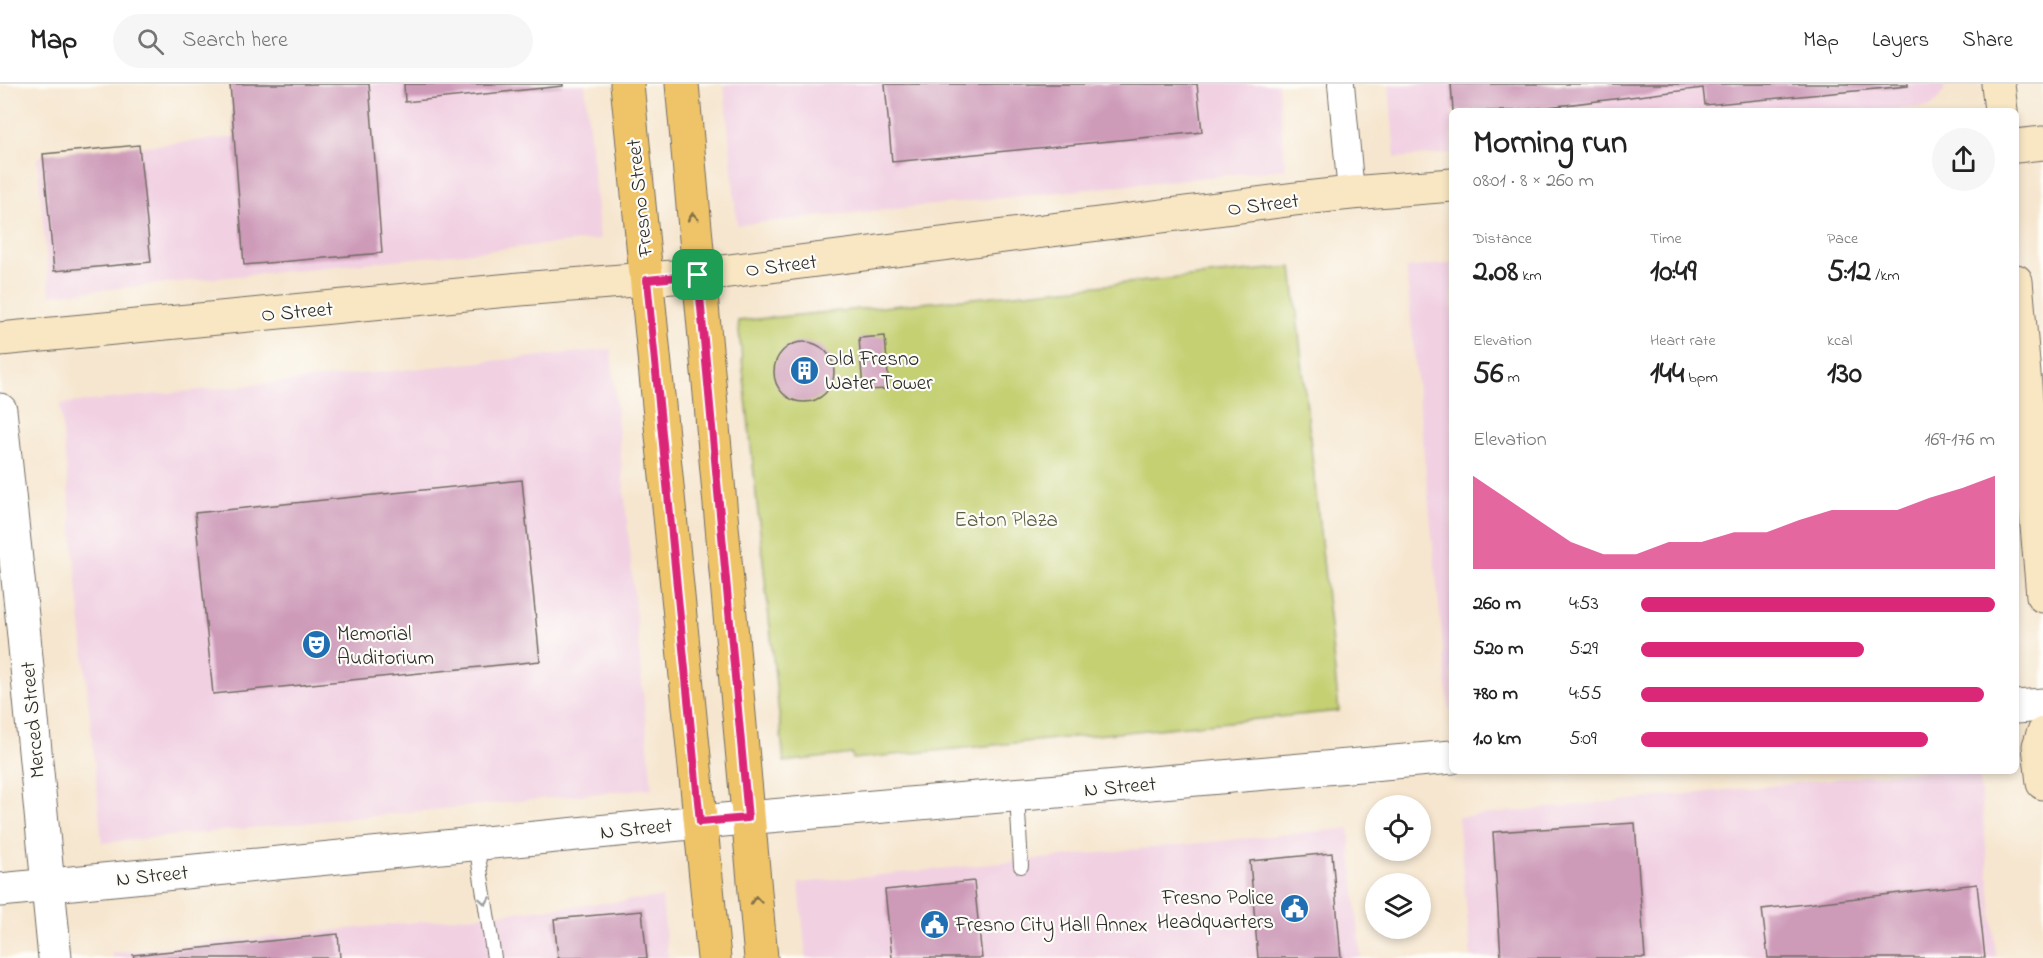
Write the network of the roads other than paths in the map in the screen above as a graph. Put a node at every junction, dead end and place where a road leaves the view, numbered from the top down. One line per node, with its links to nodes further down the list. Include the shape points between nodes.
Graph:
1 (627, 84): 11 (main road, Fresno Street)
2 (682, 84): 10 (main road, one-way to 2)
3 (1341, 84): 9 (street)
4 (1998, 84): 5 (main road)
5 (2001, 108)
6 (2043, 143): 7 (main road)
7 (2019, 146)
8 (1449, 186): 9 (main road, O Street)
9 (1351, 193): 10 (main road, O Street)
10 (698, 275): 11 (main road, O Street); 22 (main road)
11 (647, 280): 13 (main road, O Street); 23 (main road, Fresno Street)
12 (2019, 316): 15 (main road)
13 (0, 339)
14 (0, 410): 26 (street, Merced Street, via 17,616)
15 (2043, 596)
16 (2043, 705): 17 (street)
17 (2019, 707)
18 (2043, 735): 20 (main road, via 2039,746)
19 (1449, 757): 21 (street, N Street)
20 (2043, 783)
21 (1017, 795): 22 (street, N Street); 25 (lane)
22 (748, 818): 23 (street, N Street); 31 (main road, one-way to 22)
23 (700, 822): 24 (street, N Street); 30 (main road, Fresno Street)
24 (476, 844): 26 (street, N Street); 29 (lane, one-way to 29)
25 (1021, 866)
26 (47, 886): 27 (street, N Street); 28 (street, Merced Street)
27 (0, 891)
28 (55, 958)
29 (494, 958)
30 (714, 958)
31 (761, 958)

